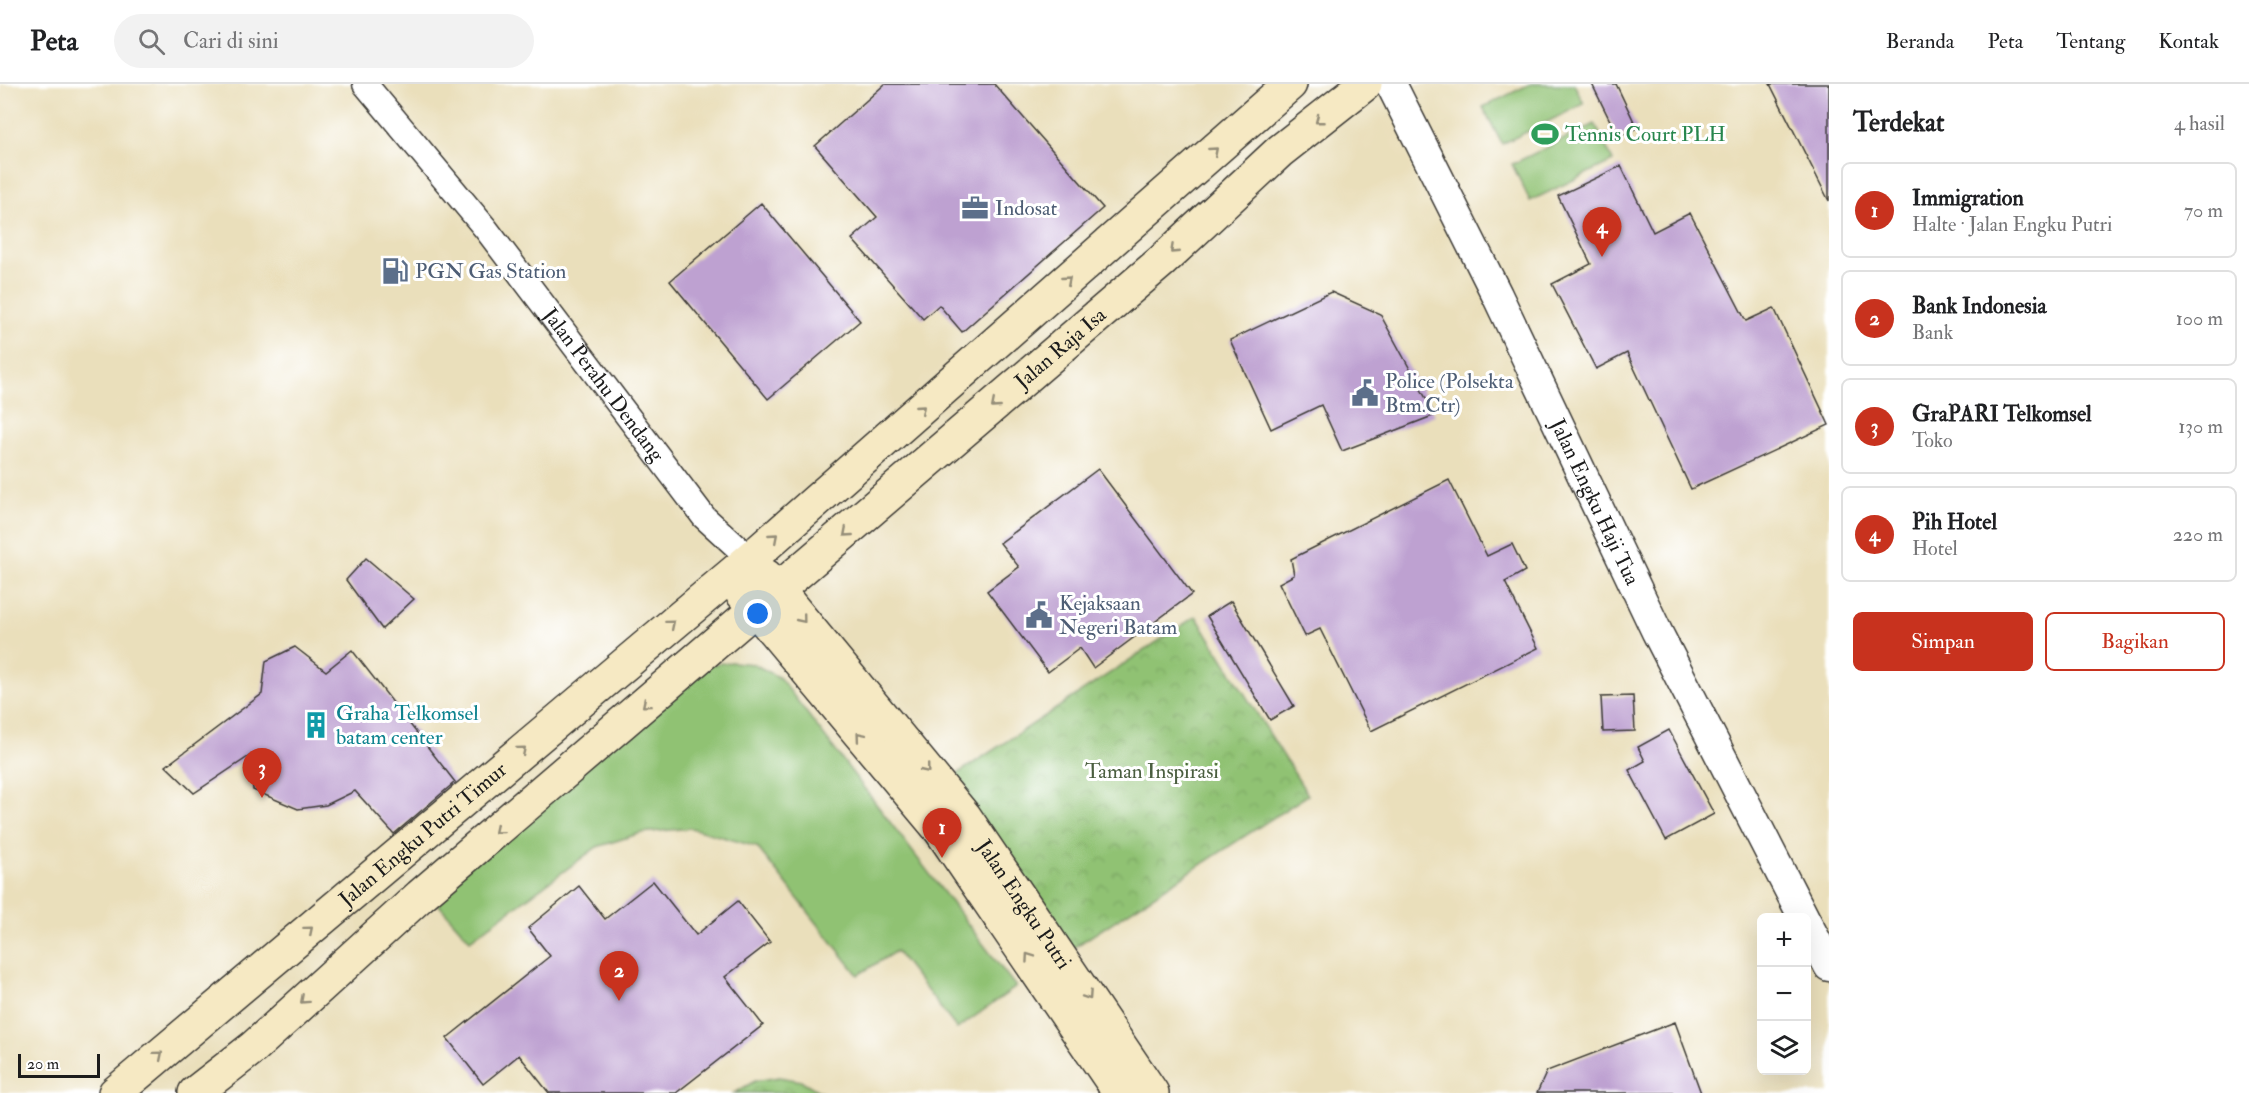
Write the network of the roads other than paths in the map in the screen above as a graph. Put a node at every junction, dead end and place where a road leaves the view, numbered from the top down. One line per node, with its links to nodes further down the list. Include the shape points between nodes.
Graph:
1 (365, 84): 5 (street, Jalan Perahu Dendang, via 486,229)
2 (1290, 84): 5 (main road, one-way to 2)
3 (1365, 84): 6 (main road, Jalan Raja Isa, one-way to 6, via 1280,152 1162,261)
4 (1391, 84): 7 (street, Jalan Engku Haji Tua, via 1497,295 1657,632)
5 (740, 567): 6 (main road, Jalan Engku Putri); 10 (main road, Jalan Engku Putri Timur, one-way to 5)
6 (767, 601): 11 (main road, one-way to 11, via 420,896 254,1047); 12 (main road, Jalan Engku Putri, one-way to 6, via 941,831); 13 (main road, Jalan Engku Putri, one-way to 13, via 965,817)
7 (1801, 913)
8 (1811, 932): 9 (street)
9 (1829, 966)
10 (115, 1093)
11 (195, 1093)
12 (1120, 1093)
13 (1152, 1093)

